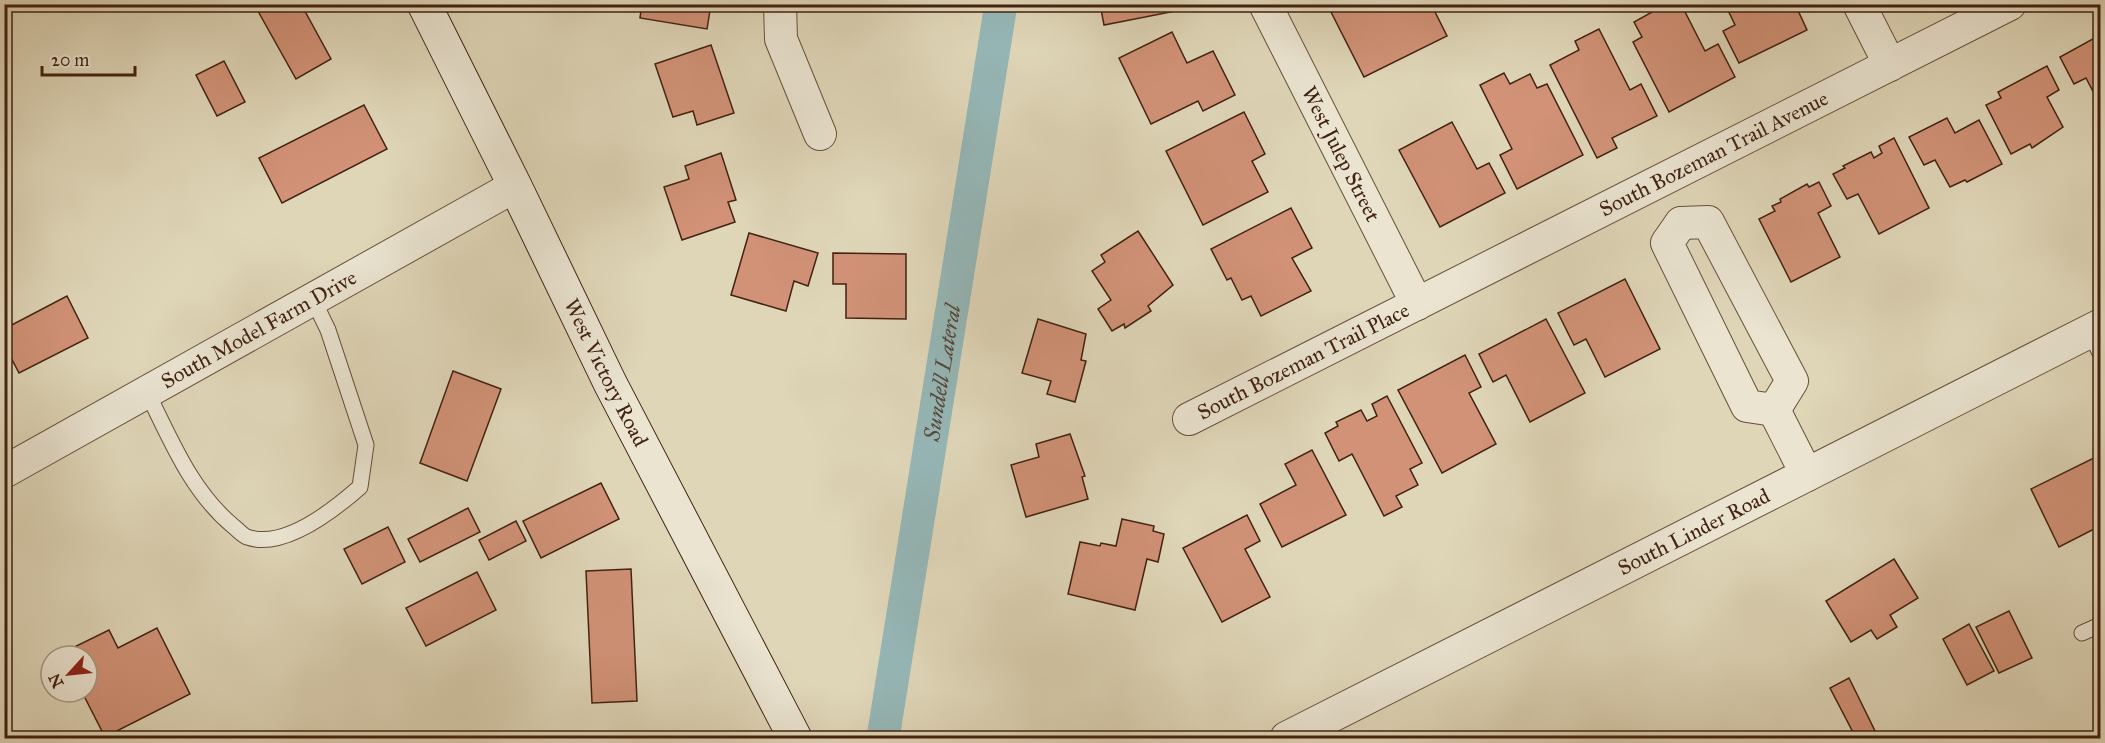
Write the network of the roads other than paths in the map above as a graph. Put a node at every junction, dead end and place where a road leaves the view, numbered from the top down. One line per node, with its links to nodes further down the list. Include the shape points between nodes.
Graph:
1 (424, 4): 9 (street, West Victory Road)
2 (780, 4): 7 (street, via 781,39)
3 (1265, 4): 12 (street, West Julep Street)
4 (1859, 4): 6 (street)
5 (2010, 4): 6 (street, South Bozeman Trail Avenue)
6 (1890, 65): 8 (street, South Bozeman Trail Avenue)
7 (820, 134)
8 (1660, 182): 10 (street); 12 (street, South Bozeman Trail Avenue)
9 (515, 186): 11 (street, South Model Farm Drive); 21 (street, West Victory Road, via 610,382)
10 (1681, 223): 15 (street, via 1667,243 1747,406); 15 (street, via 1708,222 1792,381)
11 (313, 299): 14 (street, South Model Farm Drive); 14 (lane, via 328,330 366,445 360,487 330,513 280,538 247,537 217,513 188,476)
12 (1417, 304): 16 (street, South Bozeman Trail Place)
13 (2097, 337): 18 (street, South Linder Road)
14 (147, 392): 17 (street, South Model Farm Drive)
15 (1774, 410): 18 (street)
16 (1189, 419)
17 (4, 472)
18 (1807, 475): 22 (street, South Linder Road)
19 (2100, 625): 20 (lane)
20 (2082, 633)
21 (795, 738)
22 (1287, 738)

